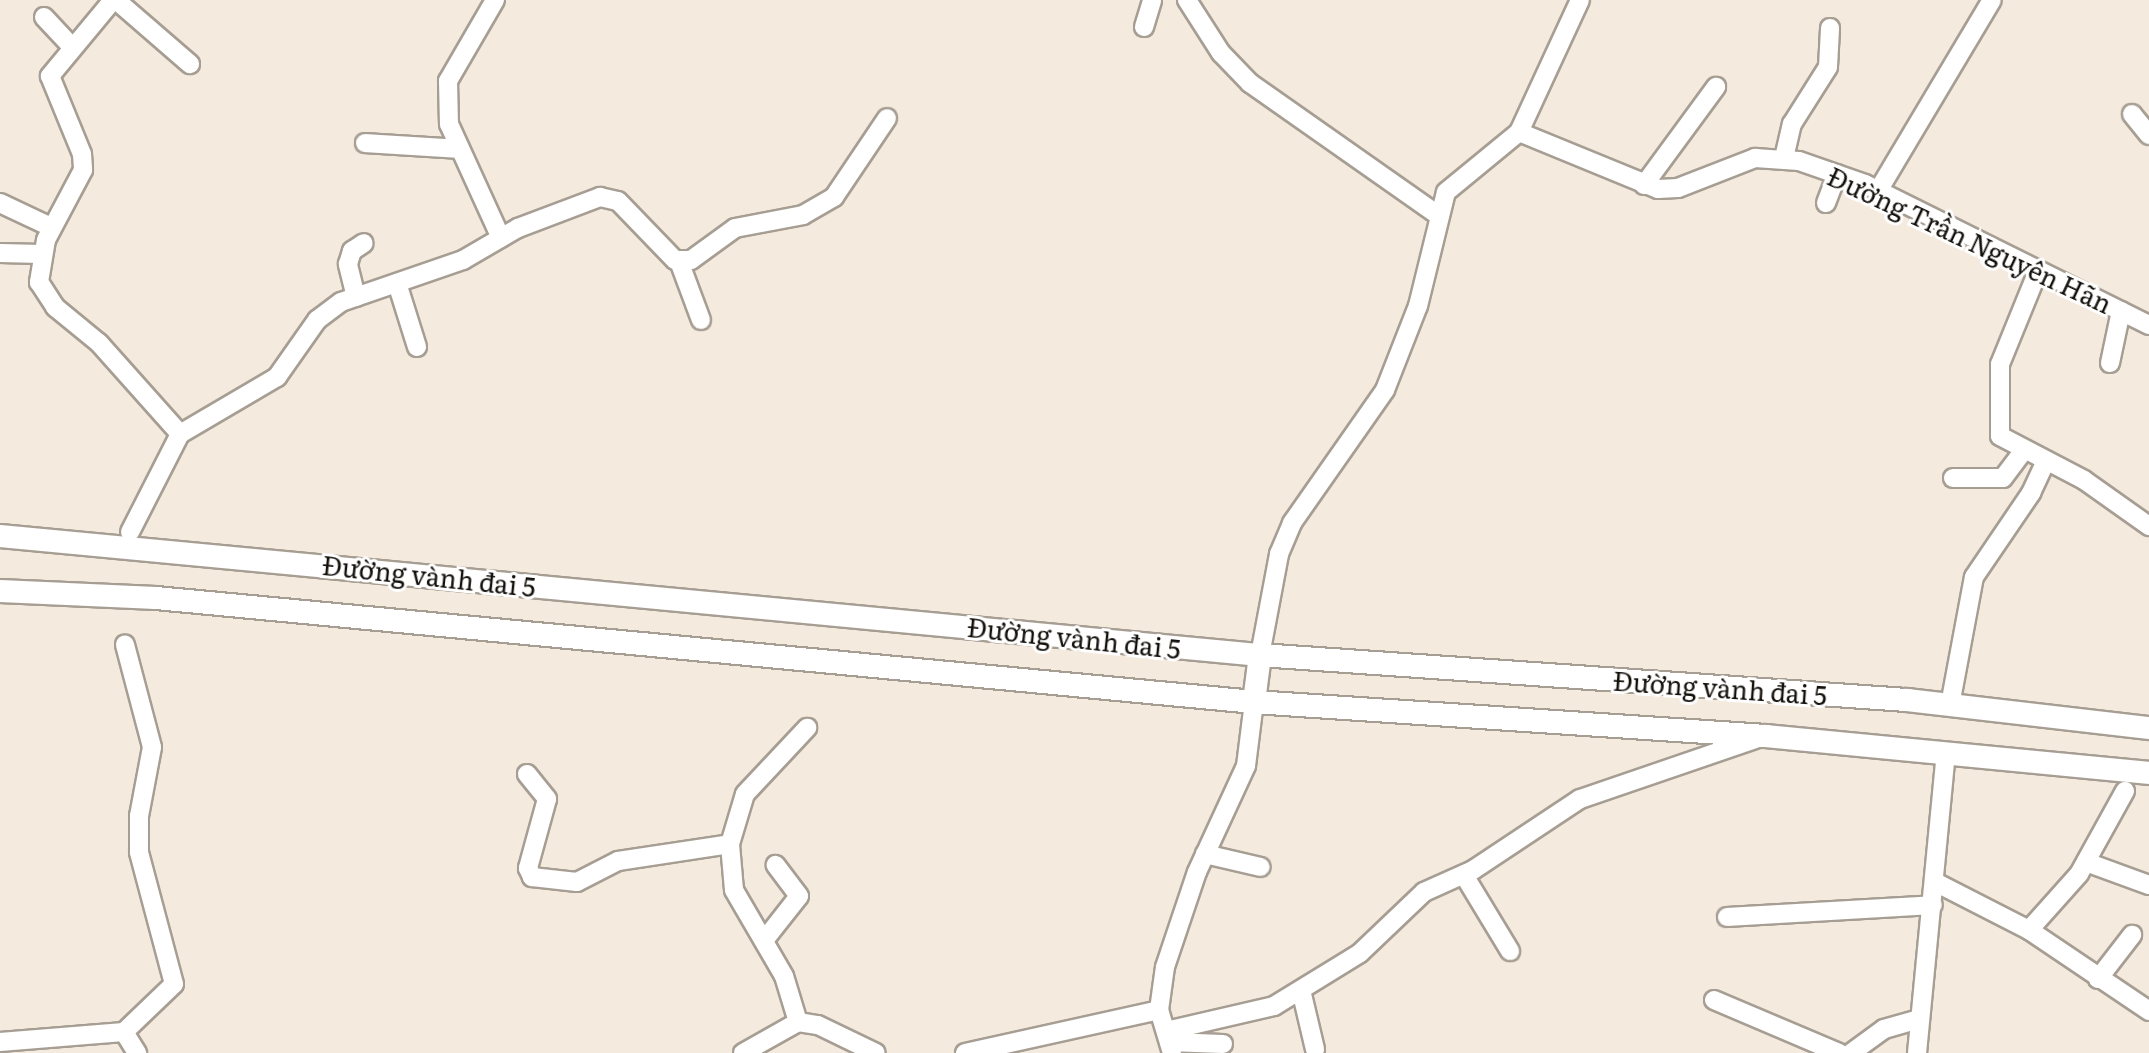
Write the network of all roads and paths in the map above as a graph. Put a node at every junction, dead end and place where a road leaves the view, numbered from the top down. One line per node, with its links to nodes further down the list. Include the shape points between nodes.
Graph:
1 (114, 0): 10 (street); 11 (street)
2 (495, 0): 18 (street, via 448,81 449,124)
3 (1152, 0): 8 (street)
4 (1187, 0): 25 (street, via 1221,53 1250,83)
5 (1580, 0): 15 (street)
6 (1992, 0): 22 (street)
7 (44, 17): 10 (street)
8 (1144, 27)
9 (1830, 28): 19 (street, via 1828,67 1792,124)
10 (73, 48): 26 (street, via 50,76 82,154 83,170)
11 (190, 64)
12 (1716, 87): 21 (street)
13 (2132, 114): 16 (street)
14 (887, 118): 31 (street, via 834,197 803,215 735,228 691,260)
15 (1519, 132): 21 (street, Đường Trần Nguyên Hãn); 25 (street, via 1446,192)
16 (2149, 135)
17 (365, 143): 18 (street)
18 (460, 149): 27 (street)
19 (1784, 158): 20 (street, Đường Trần Nguyên Hãn); 21 (street, Đường Trần Nguyên Hãn, via 1755,158 1678,188)
20 (1837, 174): 22 (street, Đường Trần Nguyên Hãn); 24 (street)
21 (1644, 185)
22 (1878, 191): 32 (street, Đường Trần Nguyên Hãn)
23 (0, 203): 26 (street)
24 (1826, 203)
25 (1438, 215): 49 (street, via 1418,306 1385,390 1292,523 1279,554)
26 (51, 227): 30 (street)
27 (501, 238): 31 (street, via 610,197); 33 (street, via 463,260)
28 (364, 243): 34 (street, via 352,251 348,264)
29 (0, 253): 30 (street)
30 (42, 254): 40 (street, via 39,282 45,295 99,343)
31 (679, 261): 36 (street)
32 (2038, 271): 35 (street, Đường Trần Nguyên Hãn); 41 (street, via 2000,364 2000,436)
33 (397, 283): 34 (street); 38 (street)
34 (356, 297): 40 (street, via 326,311 277,377)
35 (2121, 311): 37 (street, Đường Trần Nguyên Hãn); 39 (street)
36 (701, 320)
37 (2149, 325)
38 (417, 347)
39 (2110, 363)
40 (180, 434): 45 (street)
41 (2023, 451): 42 (street); 43 (street, via 2003,478)
42 (2046, 461): 44 (street, via 2084,480); 51 (street, via 2031,493 1974,577)
43 (1953, 478)
44 (2149, 526)
45 (130, 532)
46 (0, 536): 49 (main road, Đường vành đai 5)
47 (0, 591): 50 (main road, Đường vành đai 5, via 172,600)
48 (125, 645): 80 (street, via 152,747 139,816 139,852 175,974 169,992)
49 (1260, 655): 50 (main road); 51 (main road, Đường vành đai 5)
50 (1254, 702): 54 (main road, Đường vành đai 5); 60 (street, via 1246,766)
51 (1950, 705): 53 (main road, Đường vành đai 5)
52 (807, 728): 59 (street, via 745,794)
53 (2149, 728)
54 (1766, 736): 55 (main road, Đường vành đai 5); 64 (street, via 1604,788 1558,811)
55 (1946, 752): 56 (main road, Đường vành đai 5); 65 (street)
56 (2149, 773)
57 (527, 774): 59 (street, via 547,799 528,868 532,877 577,882 618,861)
58 (2125, 791): 61 (street)
59 (730, 844): 71 (street, via 734,890)
60 (1205, 854): 63 (street); 76 (street, via 1165,967)
61 (2086, 862): 66 (street); 69 (street)
62 (776, 865): 71 (street, via 799,896)
63 (1261, 867)
64 (1464, 875): 72 (street); 74 (street, via 1424,892 1360,953)
65 (1935, 882): 67 (street); 69 (street)
66 (2149, 885)
67 (1933, 905): 68 (street); 78 (street)
68 (1727, 917)
69 (2029, 930): 73 (street)
70 (2132, 935): 73 (street)
71 (766, 938): 79 (street)
72 (1510, 951)
73 (2098, 979): 77 (street)
74 (1301, 990): 82 (street, via 1257,1013); 85 (street)
75 (1714, 1000): 90 (street)
76 (1159, 1010): 82 (street); 89 (street)
77 (2149, 1011)
78 (1920, 1019): 91 (street, via 1884,1029); 92 (street)
79 (798, 1022): 87 (street); 88 (street, via 818,1025)
80 (124, 1032): 84 (street); 86 (street)
81 (0, 1042): 84 (street)
82 (1169, 1042): 83 (street)
83 (1223, 1044)
84 (41, 1048)
85 (1315, 1049)
86 (137, 1053)
87 (743, 1053)
88 (876, 1053)
89 (965, 1053)
90 (1839, 1053)
91 (1851, 1053)
92 (1917, 1053)

